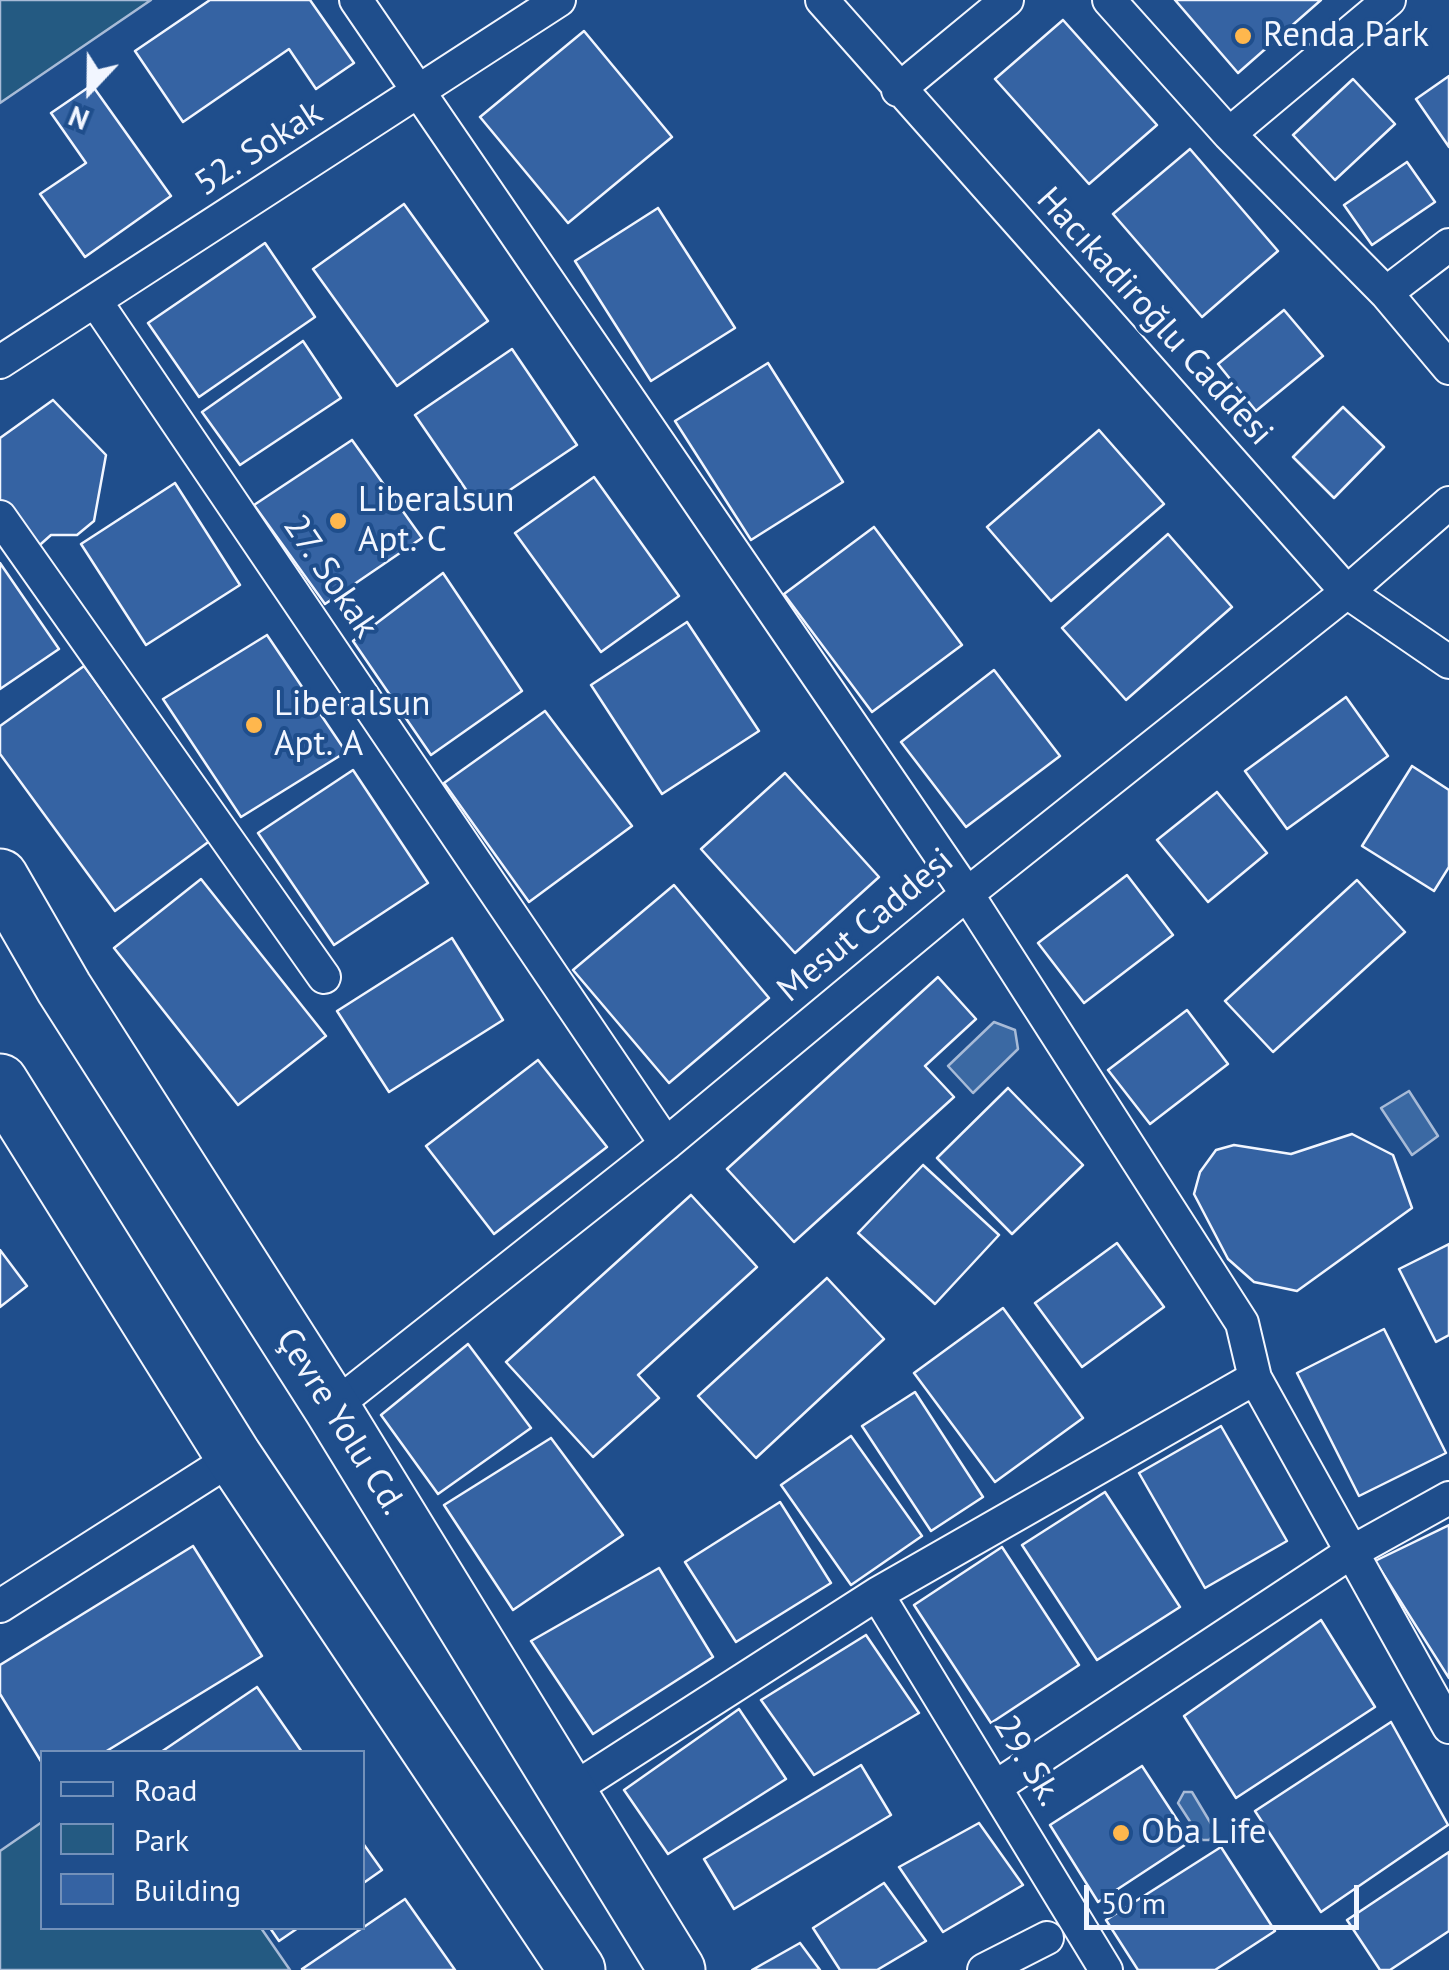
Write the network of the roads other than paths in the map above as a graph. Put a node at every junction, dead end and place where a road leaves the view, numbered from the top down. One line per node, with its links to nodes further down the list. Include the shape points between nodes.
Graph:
1 (356, 0): 8 (street)
2 (559, 0): 8 (street, 52. Sokak)
3 (822, 0): 7 (street, Hacıkadiroğlu Caddesi)
4 (1007, 0): 7 (street)
5 (1109, 0): 9 (street)
6 (1389, 0): 9 (street)
7 (898, 90): 17 (street, Hacıkadiroğlu Caddesi)
8 (418, 94): 12 (street, 52. Sokak); 20 (street)
9 (1229, 134): 11 (street)
10 (1449, 245): 11 (street)
11 (1386, 293): 14 (street)
12 (96, 302): 13 (street, 52. Sokak); 23 (street, 27. Sokak)
13 (0, 362)
14 (1449, 368)
15 (1449, 503): 17 (street, Mesut Caddesi)
16 (0, 517): 21 (street)
17 (1347, 592): 18 (street, Hacıkadiroğlu Caddesi); 20 (street, Mesut Caddesi)
18 (1449, 662)
19 (0, 877): 25 (highway, Çevre Yolu Cd.)
20 (967, 894): 23 (street, Mesut Caddesi); 24 (street, via 1242,1324)
21 (324, 978)
22 (0, 1082): 26 (highway)
23 (666, 1144): 25 (street, Mesut Caddesi)
24 (1256, 1378): 28 (street); 29 (street)
25 (332, 1408): 33 (highway, Çevre Yolu Cd.)
26 (234, 1457): 30 (street); 35 (highway)
27 (1449, 1498): 28 (street)
28 (1350, 1552): 31 (street); 32 (street)
29 (878, 1594): 32 (street, 29. Sk.); 33 (street)
30 (0, 1606)
31 (1449, 1727)
32 (997, 1786): 38 (street, 29. Sk.)
33 (567, 1793): 36 (highway, Çevre Yolu Cd.)
34 (1047, 1938): 37 (street)
35 (577, 1970)
36 (677, 1970)
37 (984, 1970)
38 (1106, 1970)

